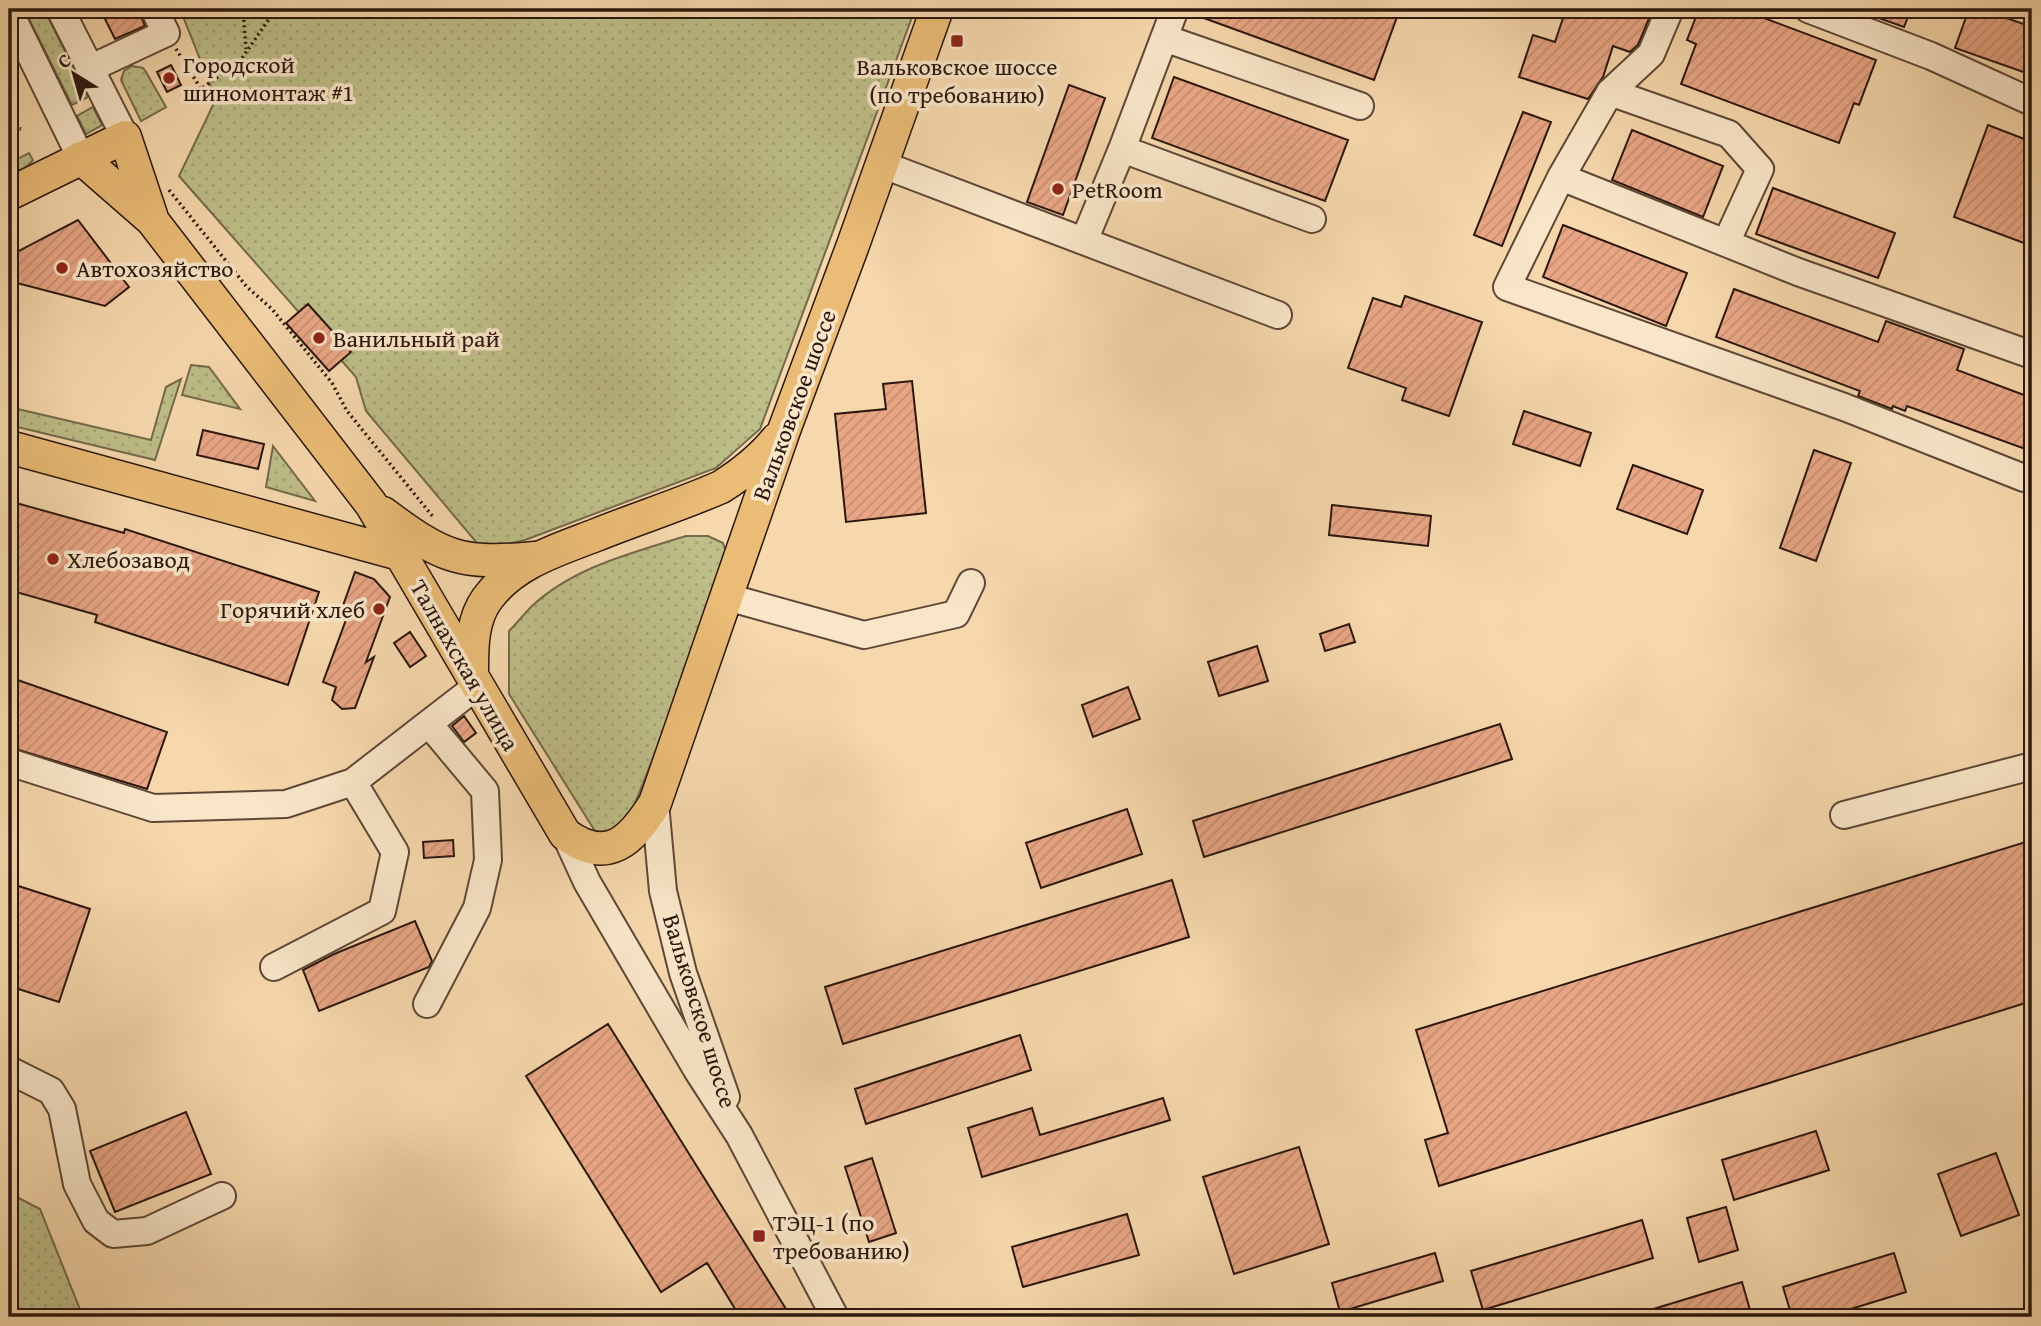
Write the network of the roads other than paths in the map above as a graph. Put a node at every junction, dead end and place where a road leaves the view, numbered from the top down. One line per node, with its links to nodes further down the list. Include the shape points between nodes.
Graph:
1 (60, 9): 9 (street, Талнахская улица)
2 (155, 9): 9 (street, via 166,33)
3 (937, 9): 16 (main road, Вальковское шоссе)
4 (1175, 9): 8 (street)
5 (1670, 9): 10 (street, via 1651,54)
6 (1808, 9): 11 (street, via 1931,56)
7 (9, 11): 15 (street, Талнахская улица)
8 (1164, 38): 12 (street); 14 (street)
9 (89, 69): 13 (street, Талнахская улица)
10 (1610, 92): 17 (street); 22 (street, via 1729,134 1760,169)
11 (2032, 102)
12 (1360, 106)
13 (125, 137): 15 (main road); 20 (main road, Талнахская улица)
14 (1122, 149): 19 (street); 21 (street)
15 (81, 158): 18 (main road); 20 (main road, Талнахская улица)
16 (881, 164): 21 (street); 25 (main road, Вальковское шоссе)
17 (1561, 177): 22 (street); 27 (street, via 1507,288 1844,407)
18 (9, 194)
19 (1312, 219)
20 (152, 220): 29 (main road, Талнахская улица)
21 (1084, 241): 23 (street)
22 (1726, 243): 24 (street)
23 (1278, 315)
24 (2032, 355)
25 (783, 433): 28 (main road, via 763,456); 30 (main road, Вальковское шоссе)
26 (9, 447): 31 (main road)
27 (2024, 478)
28 (708, 501): 30 (main road, via 730,512 737,523); 32 (main road, via 628,522)
29 (371, 504): 31 (main road, Талнахская улица); 32 (main road, via 422,542 448,555 496,562)
30 (742, 552): 34 (main road, Вальковское шоссе)
31 (400, 554): 35 (main road, Талнахская улица)
32 (536, 558): 35 (main road, via 503,581 486,600 472,642)
33 (971, 583): 34 (street, via 956,614 864,635)
34 (727, 597): 40 (main road, Вальковское шоссе)
35 (474, 681): 36 (street); 42 (main road, Талнахская улица)
36 (429, 724): 39 (street); 44 (street, via 485,791 488,860 477,908)
37 (9, 762): 39 (street, via 153,808 286,804)
38 (2032, 766): 41 (street)
39 (354, 782): 43 (street, via 396,852 382,911)
40 (655, 803): 42 (main road, Вальковское шоссе, via 644,821 619,844 593,850); 46 (street, Вальковское шоссе, via 663,891 682,973)
41 (1844, 815)
42 (570, 846): 46 (street, Талнахская улица)
43 (274, 967)
44 (427, 1004)
45 (9, 1070): 47 (street, via 51,1091 62,1109 77,1184 96,1221 113,1234 147,1231)
46 (739, 1135): 48 (street)
47 (222, 1196)
48 (835, 1317)

